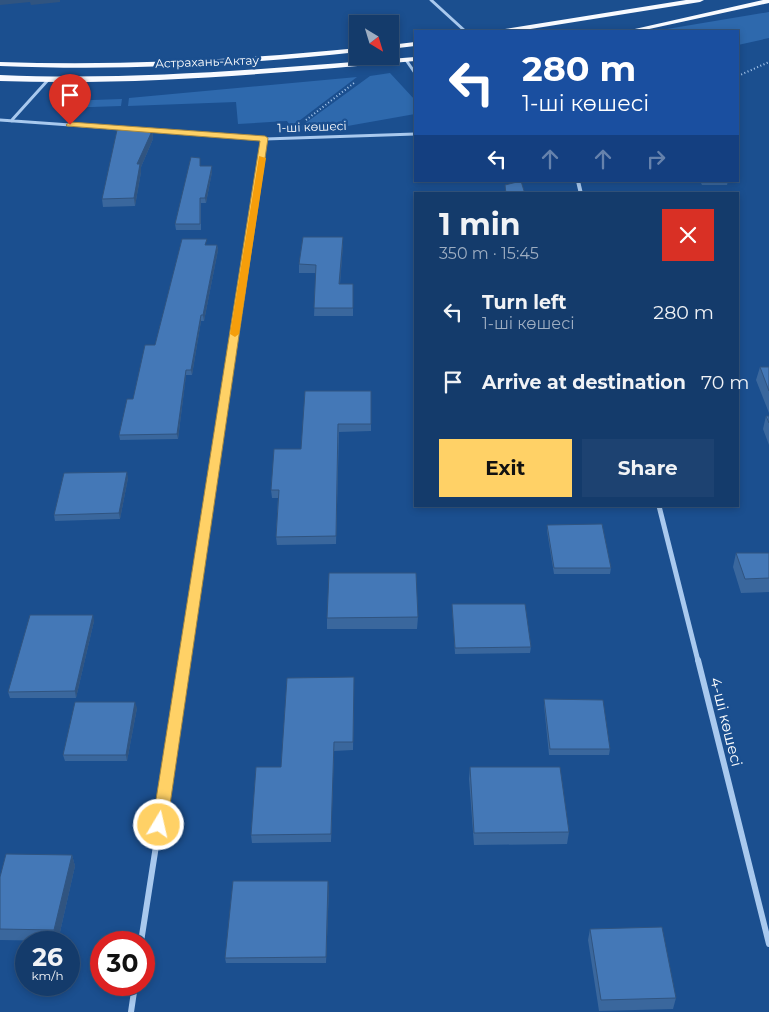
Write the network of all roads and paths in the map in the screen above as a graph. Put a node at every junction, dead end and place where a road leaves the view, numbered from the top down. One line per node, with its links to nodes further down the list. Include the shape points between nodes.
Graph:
1 (431, 0): 5 (street)
2 (698, 0): 4 (highway); 6 (highway)
3 (769, 2): 4 (highway)
4 (722, 13): 7 (highway)
5 (464, 30)
6 (511, 30)
7 (635, 30)
8 (414, 44): 9 (highway)
9 (399, 45)
10 (349, 51): 12 (highway, via 235,61 67,68)
11 (769, 62): 15 (path)
12 (0, 64)
13 (349, 65): 17 (highway, Астрахань-Актау, via 253,73)
14 (361, 65): 21 (path, via 363,76)
15 (739, 76)
16 (0, 78): 17 (highway, Астрахань-Актау)
17 (48, 80): 19 (street)
18 (0, 120): 19 (street, 1-шi көшесі)
19 (11, 121): 22 (street, 1-шi көшесі)
20 (414, 134): 21 (street, 1-шi көшесі)
21 (284, 137): 22 (street, 1-шi көшесі)
22 (265, 138): 24 (street)
23 (659, 507): 25 (street, 4-шi көшесі)
24 (143, 931)
25 (769, 944)
26 (133, 996): 27 (street)
27 (130, 1012)

